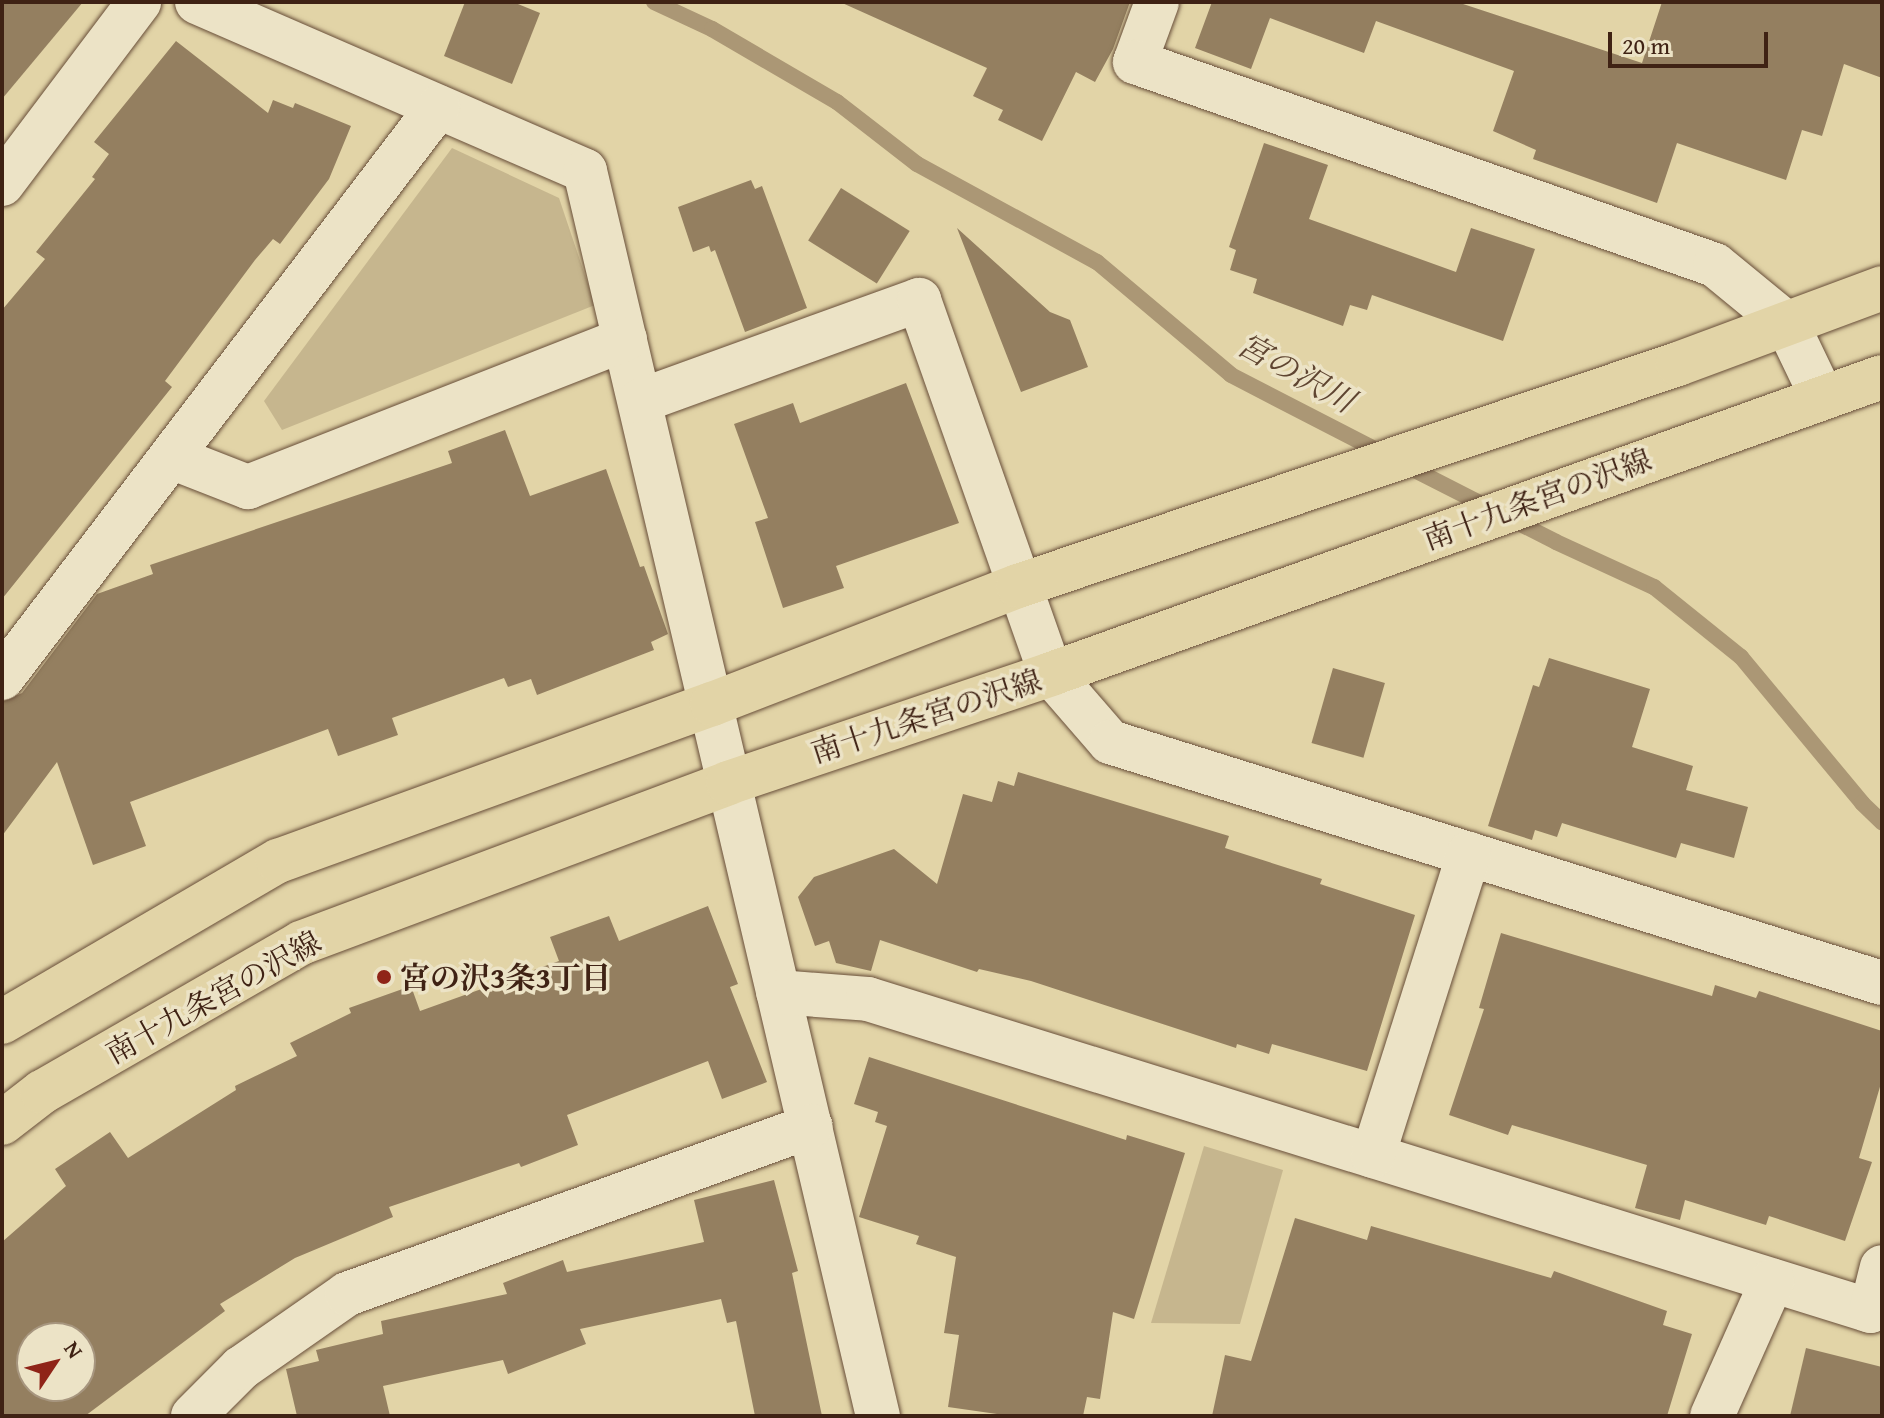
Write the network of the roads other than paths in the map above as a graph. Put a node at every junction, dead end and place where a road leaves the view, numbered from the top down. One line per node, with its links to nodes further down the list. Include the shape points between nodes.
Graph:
1 (139, 2): 5 (street)
2 (197, 2): 4 (street)
3 (1157, 2): 7 (street, via 1135,62 1715,265)
4 (438, 107): 8 (street, via 585,171); 12 (street)
5 (2, 184)
6 (1882, 288): 7 (main road)
7 (1787, 324): 10 (street); 13 (main road)
8 (625, 339): 11 (street); 12 (street, via 248,487)
9 (1882, 377): 10 (main road, 南十九条宮の沢線)
10 (1822, 397): 14 (main road, 南十九条宮の沢線)
11 (640, 401): 13 (street, via 919,300); 16 (street)
12 (171, 457): 15 (street)
13 (1018, 586): 14 (street); 16 (main road)
14 (1051, 674): 17 (main road, 南十九条宮の沢線); 18 (street, via 1110,742)
15 (2, 678)
16 (712, 704): 17 (street); 21 (main road, via 278,861)
17 (728, 783): 20 (street); 22 (main road, 南十九条宮の沢線, via 301,943 42,1092)
18 (1469, 854): 19 (street); 24 (street)
19 (1882, 983)
20 (778, 992): 23 (street); 24 (street, via 868,999)
21 (2, 1022)
22 (2, 1123)
23 (810, 1126): 27 (street, via 347,1294 241,1368); 28 (street)
24 (1373, 1156): 26 (street)
25 (1882, 1267): 26 (street, via 1871,1311)
26 (1772, 1281): 29 (street)
27 (193, 1416)
28 (878, 1416)
29 (1712, 1416)

